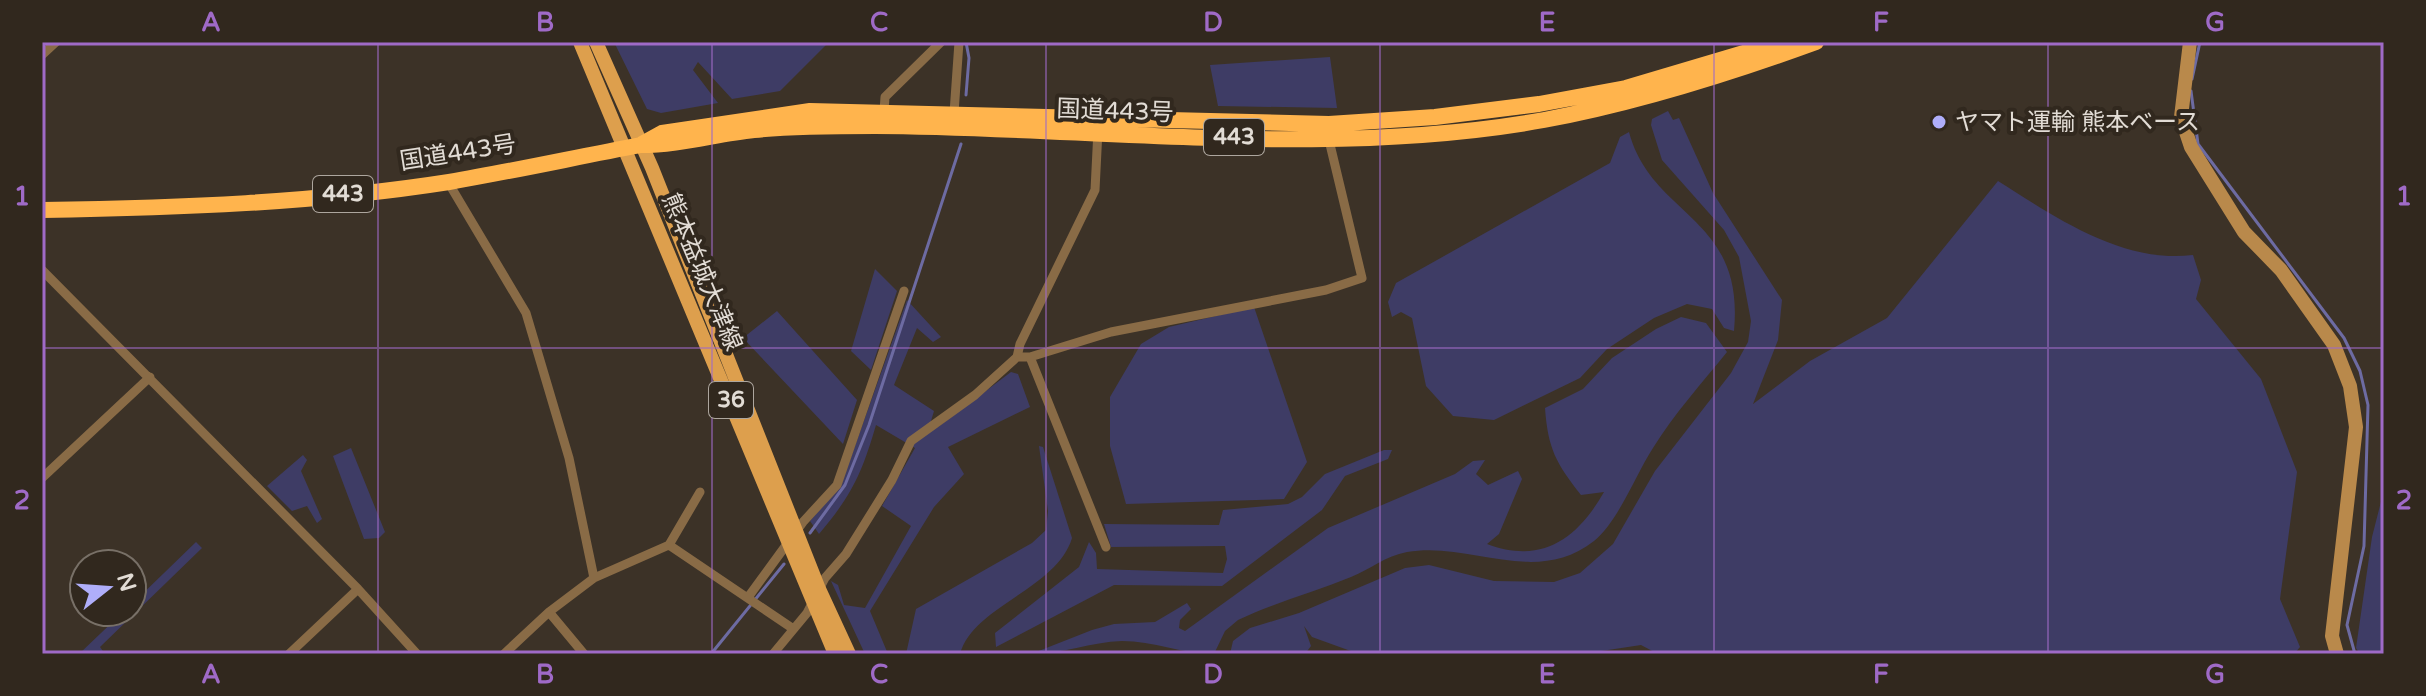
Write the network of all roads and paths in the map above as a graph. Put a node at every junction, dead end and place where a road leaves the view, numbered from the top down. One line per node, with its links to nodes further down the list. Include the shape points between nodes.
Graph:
1 (56, 42): 9 (street)
2 (580, 42): 14 (main road, 熊本益城大津線 / 36)
3 (596, 42): 14 (main road, 熊本益城大津線 / 36)
4 (941, 42): 10 (street, via 885,97)
5 (959, 42): 11 (street)
6 (1781, 42): 13 (highway, 国道443号 / 443, via 1626,88)
7 (1816, 42): 13 (highway, 国道443号 / 443, via 1630,101 1542,120 1435,132)
8 (2190, 42): 40 (street, via 2181,117 2191,147 2244,232 2281,270 2334,345 2350,386 2356,427 2332,636)
9 (42, 55)
10 (884, 111): 11 (highway, 国道443号 / 443); 14 (highway, 国道443号 / 443, via 810,111 733,120 662,133)
11 (954, 113): 12 (highway, 国道443号 / 443)
12 (1098, 127): 13 (highway, 国道443号 / 443); 14 (highway, 国道443号 / 443, via 809,126); 19 (street, via 1095,190)
13 (1328, 131): 20 (street, via 1362,278 1326,290 1111,332)
14 (633, 146): 15 (highway, 国道443号 / 443); 24 (main road, 熊本益城大津線 / 36)
15 (448, 182): 16 (highway, 国道443号 / 443, via 177,208); 27 (street, via 526,313 566,446)
16 (42, 210)
17 (42, 270): 21 (street)
18 (904, 291): 24 (street, via 837,485)
19 (1017, 357): 20 (street); 29 (street, via 911,441 854,542)
20 (1030, 357): 26 (street)
21 (150, 377): 22 (street); 28 (street)
22 (42, 478)
23 (700, 492): 25 (street)
24 (794, 537): 29 (main road, 熊本益城大津線 / 36); 30 (street)
25 (669, 545): 27 (street); 30 (street, via 743,598)
26 (1106, 547)
27 (594, 578): 31 (street)
28 (358, 589): 33 (street); 34 (street)
29 (816, 596): 32 (street); 38 (main road, 熊本益城大津線 / 36); 39 (main road, 熊本益城大津線 / 36)
30 (753, 599): 32 (street)
31 (549, 612): 35 (street); 36 (street)
32 (792, 628): 37 (street)
33 (289, 654)
34 (417, 654)
35 (504, 654)
36 (584, 654)
37 (773, 654)
38 (835, 654)
39 (849, 654)
40 (2337, 654)

